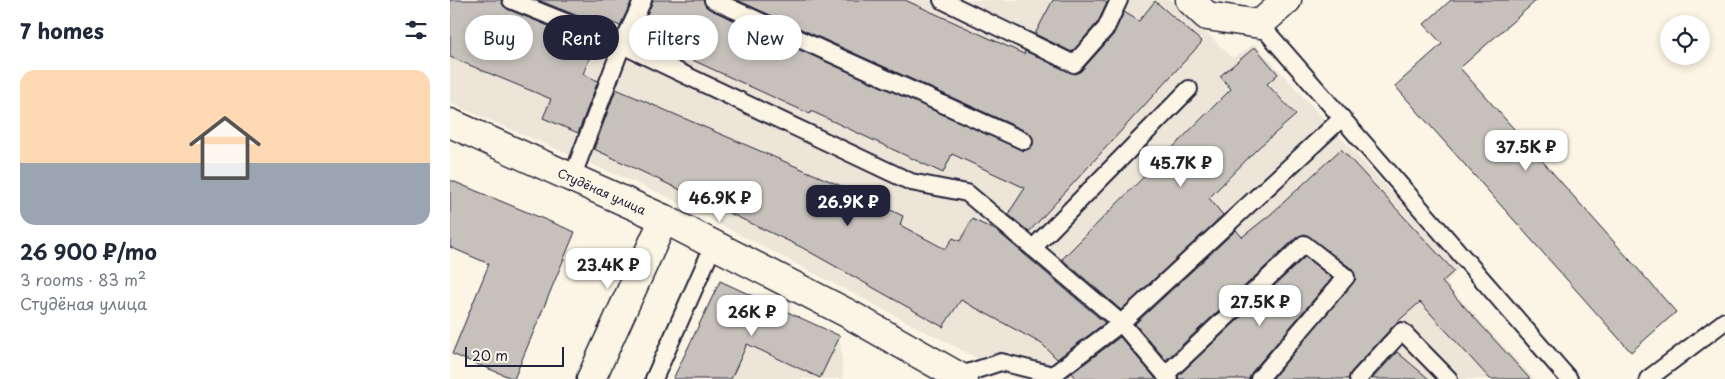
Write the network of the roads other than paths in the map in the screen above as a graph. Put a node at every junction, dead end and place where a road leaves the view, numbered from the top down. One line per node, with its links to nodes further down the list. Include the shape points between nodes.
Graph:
1 (511, 0): 9 (lane)
2 (643, 0): 9 (lane)
3 (713, 0): 13 (lane)
4 (942, 0): 5 (lane, via 1074,64 1106,28)
5 (1119, 0)
6 (1190, 0): 8 (street, via 1207,16)
7 (1287, 0): 8 (street)
8 (1260, 24): 11 (lane)
9 (622, 45): 14 (lane); 17 (lane, via 911,182 967,193)
10 (1189, 89): 17 (lane)
11 (1342, 118): 19 (lane); 27 (lane)
12 (450, 123): 14 (street, Студёная улица)
13 (1024, 141)
14 (572, 178): 15 (street, Студёная улица)
15 (664, 219): 16 (street, Студёная улица); 22 (street)
16 (714, 244): 21 (street, Студёная улица, via 848,313); 23 (lane)
17 (1033, 248): 19 (lane)
18 (1725, 321): 28 (lane)
19 (1121, 323): 20 (lane); 21 (lane, via 1053,375 1001,362)
20 (1167, 377): 24 (lane, via 1304,244 1346,277)
21 (960, 378)
22 (591, 379)
23 (654, 379)
24 (1259, 379)
25 (1358, 379): 26 (lane, via 1402,332)
26 (1449, 379)
27 (1569, 379)
28 (1648, 379)

